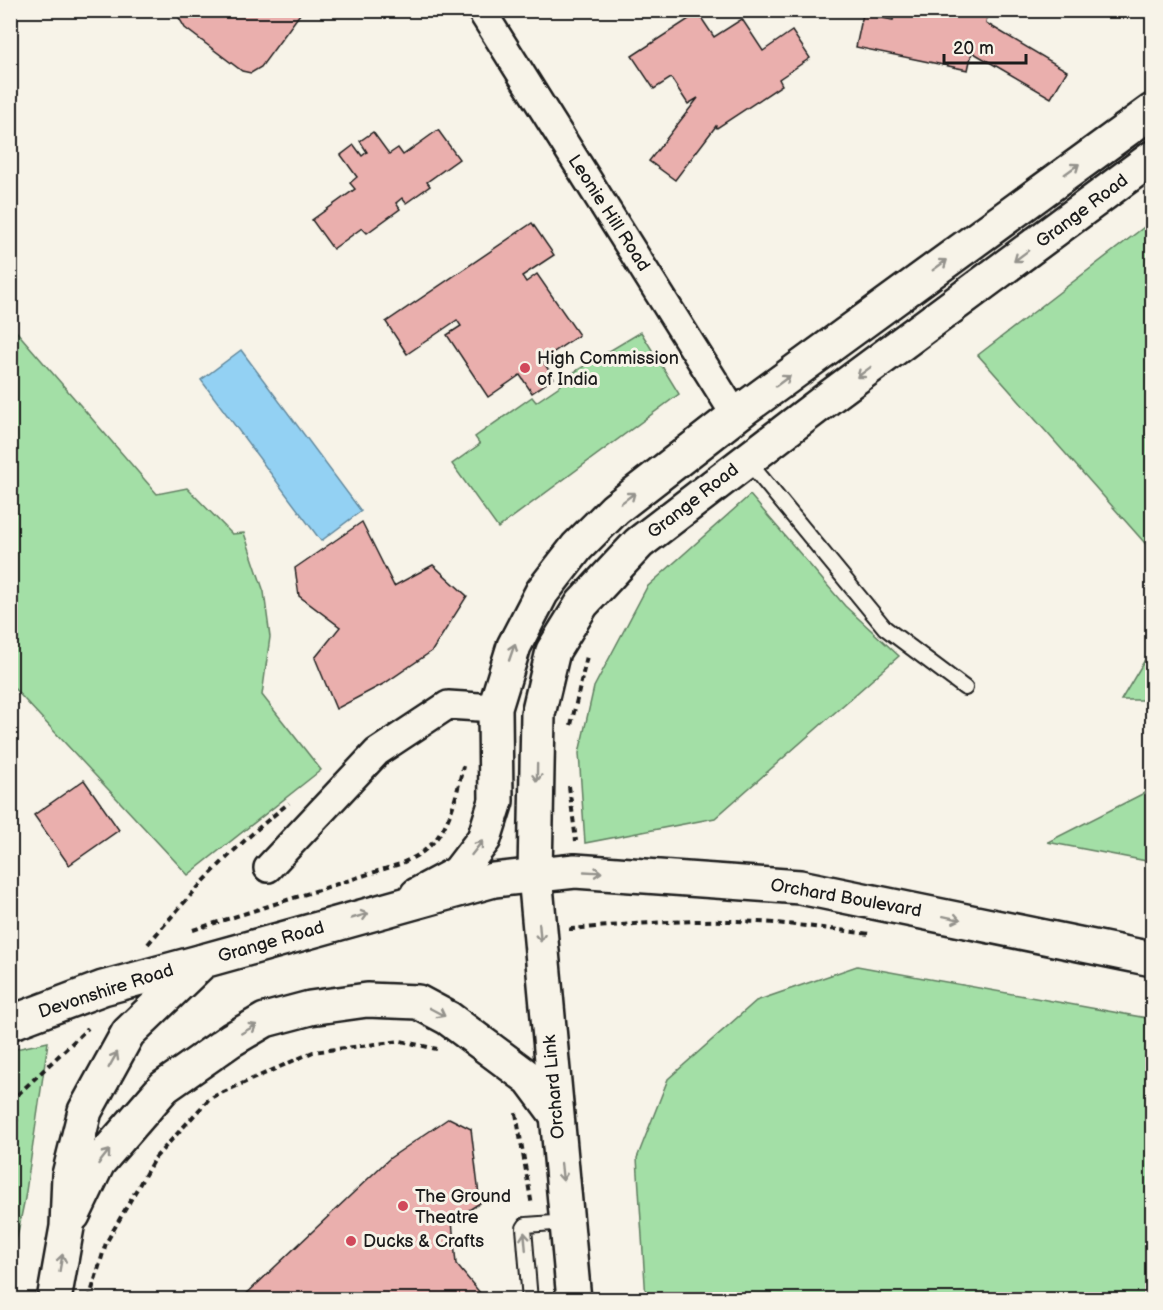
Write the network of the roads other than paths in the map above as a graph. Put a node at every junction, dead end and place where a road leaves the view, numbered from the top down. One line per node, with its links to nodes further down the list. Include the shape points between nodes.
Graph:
1 (481, 10): 4 (street, Leonie Hill Road)
2 (1152, 111): 4 (main road, Grange Road, one-way to 2)
3 (1152, 158): 5 (main road, Grange Road, one-way to 5)
4 (736, 416): 7 (main road, Grange Road, one-way to 4, via 514,646 542,592 577,546 615,508)
5 (747, 460): 6 (lane, via 885,628); 9 (main road, Grange Road, one-way to 9, via 639,543 582,604 553,651 538,714)
6 (965, 688)
7 (495, 708): 8 (street, via 448,705 377,752); 10 (main road, Grange Road, one-way to 7, via 458,873 484,840 496,801)
8 (268, 868)
9 (535, 875): 10 (main road, Grange Road, via 494,880); 11 (main road, Orchard Boulevard, one-way to 11, via 575,871 800,887); 14 (main road, Orchard Link, one-way to 14)
10 (397, 906): 12 (main road, Grange Road, one-way to 10)
11 (1152, 959)
12 (203, 961): 13 (main road, Devonshire Road, via 103,988); 16 (main road, Grange Road, one-way to 12, via 69,1175 85,1111 128,1033)
13 (10, 1023)
14 (556, 1114): 15 (main road, Orchard Link, one-way to 15); 16 (main road, one-way to 14, via 99,1163 164,1087 265,1020 310,1008 367,1000 418,1002 448,1018 530,1079)
15 (568, 1222): 18 (lane, one-way to 15, via 524,1228); 19 (main road, Orchard Link)
16 (68, 1227): 17 (main road, Grange Road, one-way to 16)
17 (54, 1299)
18 (530, 1299)
19 (574, 1299)

